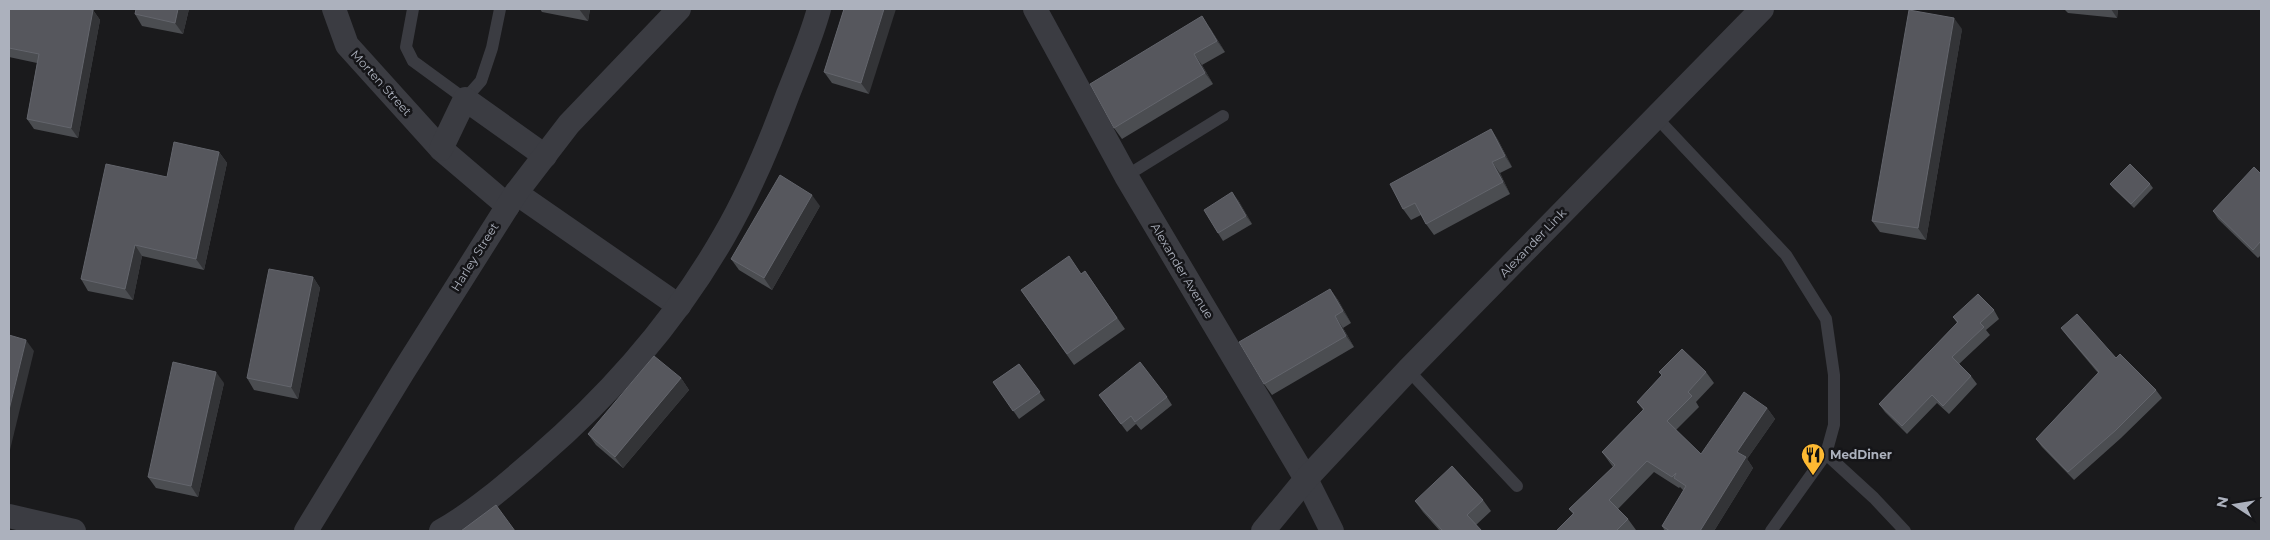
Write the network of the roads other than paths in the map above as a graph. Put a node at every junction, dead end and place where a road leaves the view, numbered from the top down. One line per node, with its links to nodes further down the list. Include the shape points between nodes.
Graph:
1 (334, 9): 11 (street, Morten Street, via 347,45)
2 (413, 9): 8 (lane, via 406,47 413,61)
3 (500, 9): 8 (lane, via 481,81)
4 (679, 9): 12 (street, Harley Street, via 569,124)
5 (819, 9): 15 (street, via 768,148 725,236)
6 (1035, 9): 13 (street, Alexander Avenue)
7 (1762, 9): 10 (street, Alexander Link)
8 (465, 99): 11 (street); 12 (street)
9 (1223, 116): 13 (lane)
10 (1656, 117): 16 (street, Alexander Link); 17 (lane, via 1786,255 1826,319 1834,375 1834,425)
11 (441, 149): 14 (street, Morten Street)
12 (545, 156): 14 (street, Harley Street)
13 (1126, 176): 18 (street, Alexander Avenue)
14 (512, 199): 15 (street, Morten Street); 22 (street, Harley Street)
15 (679, 306): 23 (street, via 625,372 563,436 511,481)
16 (1408, 370): 18 (street, Alexander Link); 19 (lane)
17 (1826, 454): 26 (lane); 27 (lane)
18 (1306, 479): 24 (street, Alexander Link); 25 (street, Alexander Avenue)
19 (1517, 486)
20 (9, 516): 21 (street)
21 (74, 531)
22 (306, 531)
23 (441, 531)
24 (1264, 531)
25 (1332, 531)
26 (1771, 531)
27 (1905, 531)

